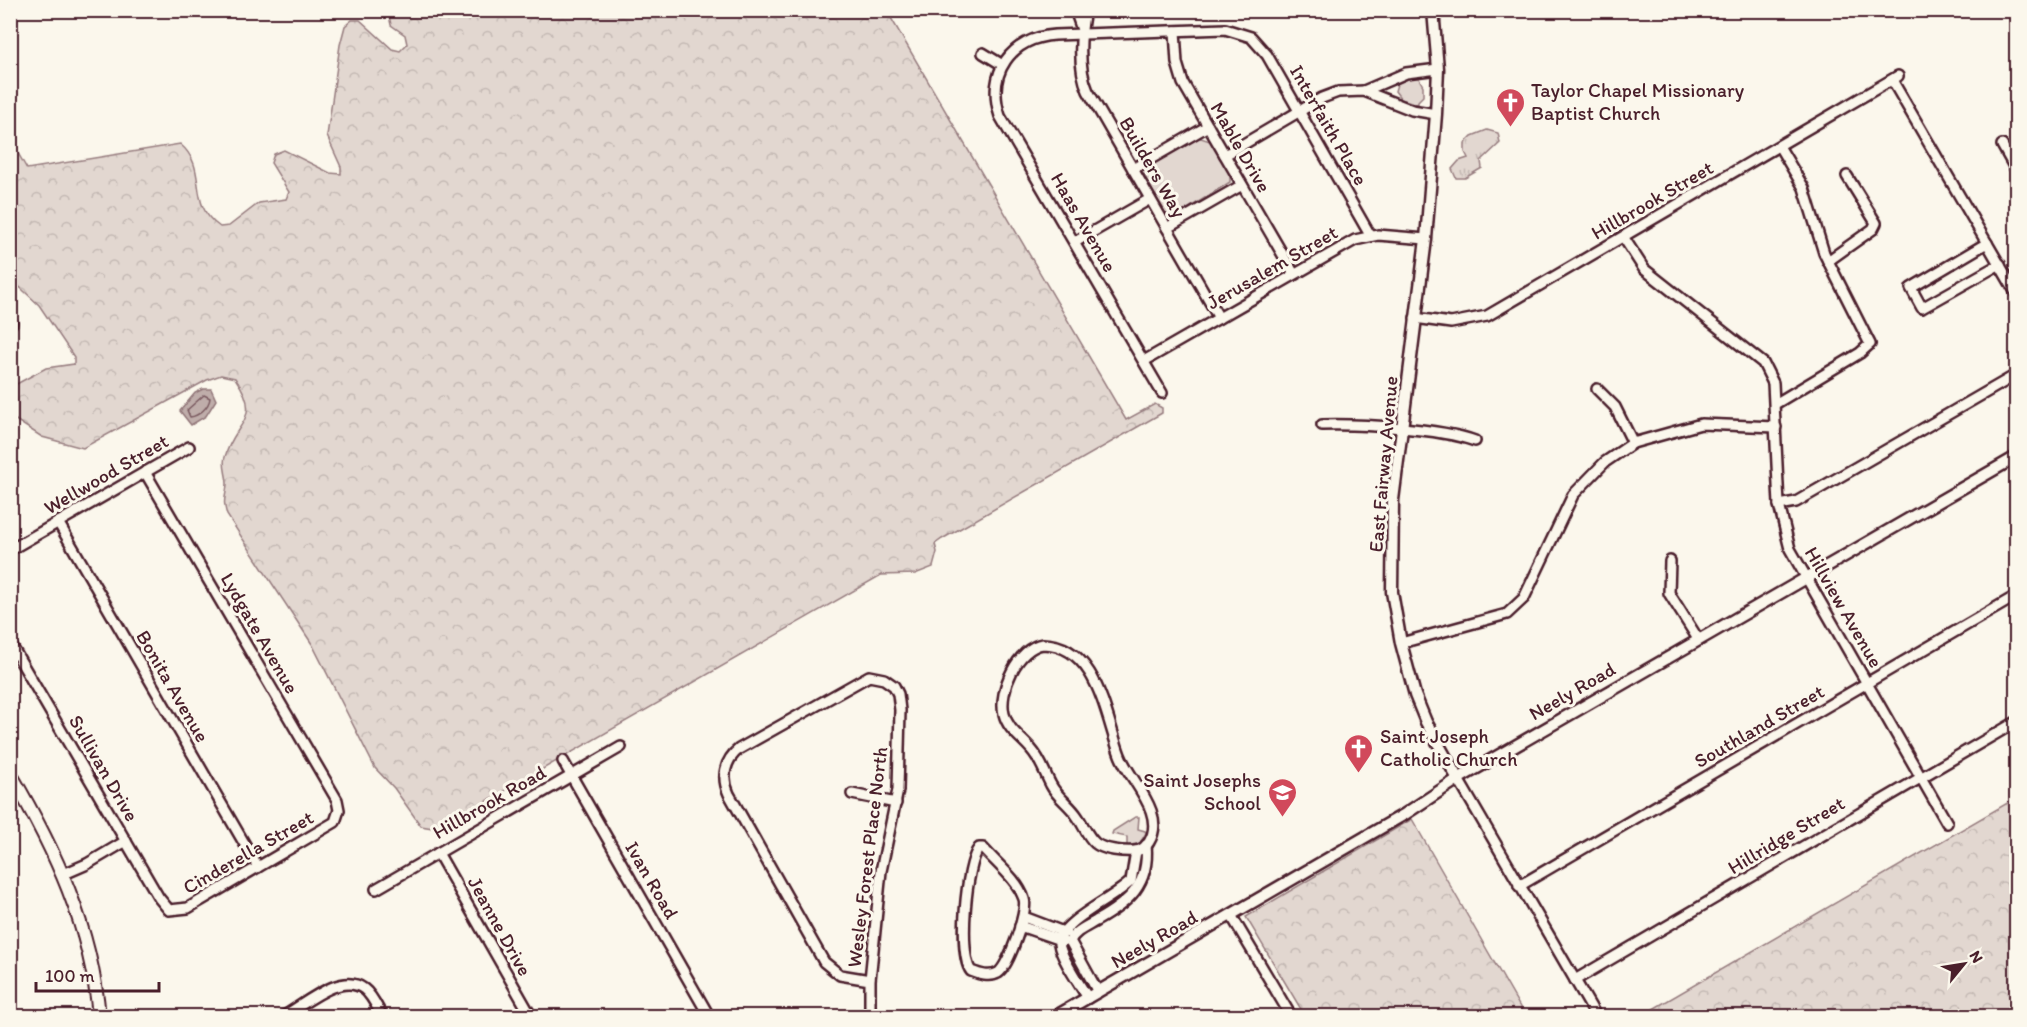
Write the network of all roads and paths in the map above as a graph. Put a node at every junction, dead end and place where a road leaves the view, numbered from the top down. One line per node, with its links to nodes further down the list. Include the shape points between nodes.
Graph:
1 (1075, 10): 4 (street, Builders Way)
2 (1085, 10): 4 (street, Builders Way)
3 (1432, 10): 8 (street, East Fairway Avenue)
4 (1081, 31): 5 (street); 7 (street, via 1034,38 1012,51); 18 (street, Builders Way, via 1086,87)
5 (1175, 31): 12 (street, Interfaith Place, via 1225,29 1251,37 1264,50); 14 (street, Mable Drive, via 1181,79)
6 (983, 53): 7 (street)
7 (1001, 64): 27 (street, Haas Avenue, via 996,95 1000,116)
8 (1438, 69): 9 (street, via 1413,71); 13 (street, East Fairway Avenue)
9 (1391, 80): 10 (street); 11 (street)
10 (1364, 91): 11 (street); 12 (street, via 1332,94)
11 (1393, 102): 13 (street)
12 (1300, 111): 17 (street); 24 (street, Interfaith Place)
13 (1436, 114): 26 (street, East Fairway Avenue)
14 (1208, 126): 17 (street, Mable Drive); 18 (street)
15 (2002, 145): 19 (street)
16 (1779, 146): 25 (street, Hillbrook Street); 28 (street, Hillbrook Street, via 1895,78); 29 (street, via 1804,188)
17 (1225, 155): 21 (street, Mable Drive)
18 (1133, 169): 22 (street, Builders Way)
19 (2016, 170)
20 (1847, 176): 29 (street, via 1876,223)
21 (1242, 185): 23 (street); 31 (street, Mable Drive)
22 (1150, 198): 23 (street, Builders Way); 27 (street)
23 (1167, 228): 33 (street, Builders Way)
24 (1371, 235): 26 (street, Jerusalem Street); 31 (street, Jerusalem Street)
25 (1624, 237): 34 (street, Hillbrook Street, via 1487,316 1450,323); 39 (street, Hillview Avenue, via 1644,269 1763,363 1773,383)
26 (1426, 239): 34 (street, East Fairway Avenue)
27 (1075, 242): 35 (street, Haas Avenue)
28 (1988, 243): 30 (street); 30 (street, via 1911,288 1922,308)
29 (1828, 261): 39 (street, via 1870,344)
30 (2000, 264): 32 (street)
31 (1294, 274): 33 (street, Jerusalem Street)
32 (2016, 293)
33 (1219, 318): 35 (street, Jerusalem Street)
34 (1415, 318): 42 (street, East Fairway Avenue)
35 (1144, 361): 38 (street, Haas Avenue)
36 (2016, 375): 48 (street, via 1796,502)
37 (1597, 389): 44 (street, via 1615,407)
38 (1162, 393)
39 (1775, 404): 41 (street, Hillview Avenue)
40 (1322, 425): 42 (street)
41 (1776, 427): 44 (street, via 1701,424); 48 (street, Hillview Avenue)
42 (1402, 429): 43 (street, via 1461,435); 56 (street, East Fairway Avenue, via 1393,500 1392,558 1392,592)
43 (1475, 441)
44 (1633, 443): 56 (street, via 1605,462 1574,495 1524,598 1507,614)
45 (189, 447): 47 (street, Wellwood Street)
46 (2016, 457): 52 (street, Neely Road)
47 (145, 472): 49 (street, Wellwood Street); 67 (street, Lydgate Avenue, via 337,800)
48 (1779, 505): 52 (street, Hillview Avenue, via 1790,549)
49 (58, 522): 50 (street, Wellwood Street); 73 (street, Bonita Avenue)
50 (10, 550)
51 (1670, 561): 54 (street, via 1669,593)
52 (1807, 578): 54 (street, Neely Road); 57 (street, Hillview Avenue)
53 (2016, 596): 57 (street, Southland Street)
54 (1698, 639): 64 (street, Neely Road)
55 (10, 643): 69 (street, Sullivan Drive)
56 (1401, 643): 64 (street, East Fairway Avenue, via 1426,722)
57 (1867, 684): 63 (street, Hillview Avenue); 75 (street, Southland Street)
58 (2016, 722): 63 (street, Hillridge Street)
59 (621, 747): 62 (street, Hillbrook Road)
60 (563, 760): 62 (street, Ivan Road)
61 (10, 773): 74 (main road)
62 (571, 775): 72 (street, Hillbrook Road); 94 (street, Ivan Road)
63 (1922, 776): 68 (street, Hillview Avenue); 87 (street, Hillridge Street)
64 (1458, 779): 75 (street, East Fairway Avenue); 79 (street, Neely Road)
65 (852, 794): 66 (street)
66 (896, 803): 86 (street, Wesley Forest Place North, via 881,871); 86 (street, Wesley Forest Place North, via 899,699 894,686 878,677 865,677 744,746 728,762 724,777 729,794 824,963 840,975)
67 (339, 813): 73 (street, Cinderella Street, via 333,824)
68 (1947, 823)
69 (126, 841): 74 (street); 77 (street, Sullivan Drive)
70 (1146, 845): 71 (street); 71 (street, via 1151,838 1152,812 1123,764 1096,686 1078,656 1065,648 1043,644 1030,649 1020,660 1004,695 1006,721 1033,751 1053,788 1095,843 1110,849); 80 (street, via 1142,884)
71 (1136, 851): 78 (street, via 1131,881)
72 (438, 853): 76 (street, Hillbrook Road); 93 (street, Jeanne Drive)
73 (258, 867): 77 (street, Cinderella Street, via 188,908)
74 (64, 874): 90 (main road, via 84,933)
75 (1519, 886): 87 (street, East Fairway Avenue)
76 (376, 889)
77 (169, 910)
78 (1094, 910): 80 (street); 82 (street)
79 (1231, 915): 88 (street, Neely Road); 97 (street)
80 (1099, 919): 83 (street)
81 (1022, 921): 81 (street, via 1024,899 1016,885 980,848 970,876 964,953 968,967 978,974 1000,972); 82 (street)
82 (1061, 936): 83 (street); 85 (street)
83 (1071, 938): 84 (street)
84 (1077, 956): 85 (street); 88 (street)
85 (1067, 962): 89 (street)
86 (870, 980): 95 (street, Wesley Forest Place North)
87 (1575, 980): 98 (street, East Fairway Avenue)
88 (1098, 992): 89 (street, Neely Road)
89 (1088, 998): 96 (street, Neely Road)
90 (99, 1017)
91 (284, 1017): 92 (street, via 336,986 354,984 368,993)
92 (382, 1017)
93 (531, 1017)
94 (709, 1017)
95 (870, 1017)
96 (1056, 1017)
97 (1291, 1017)
98 (1596, 1017)

